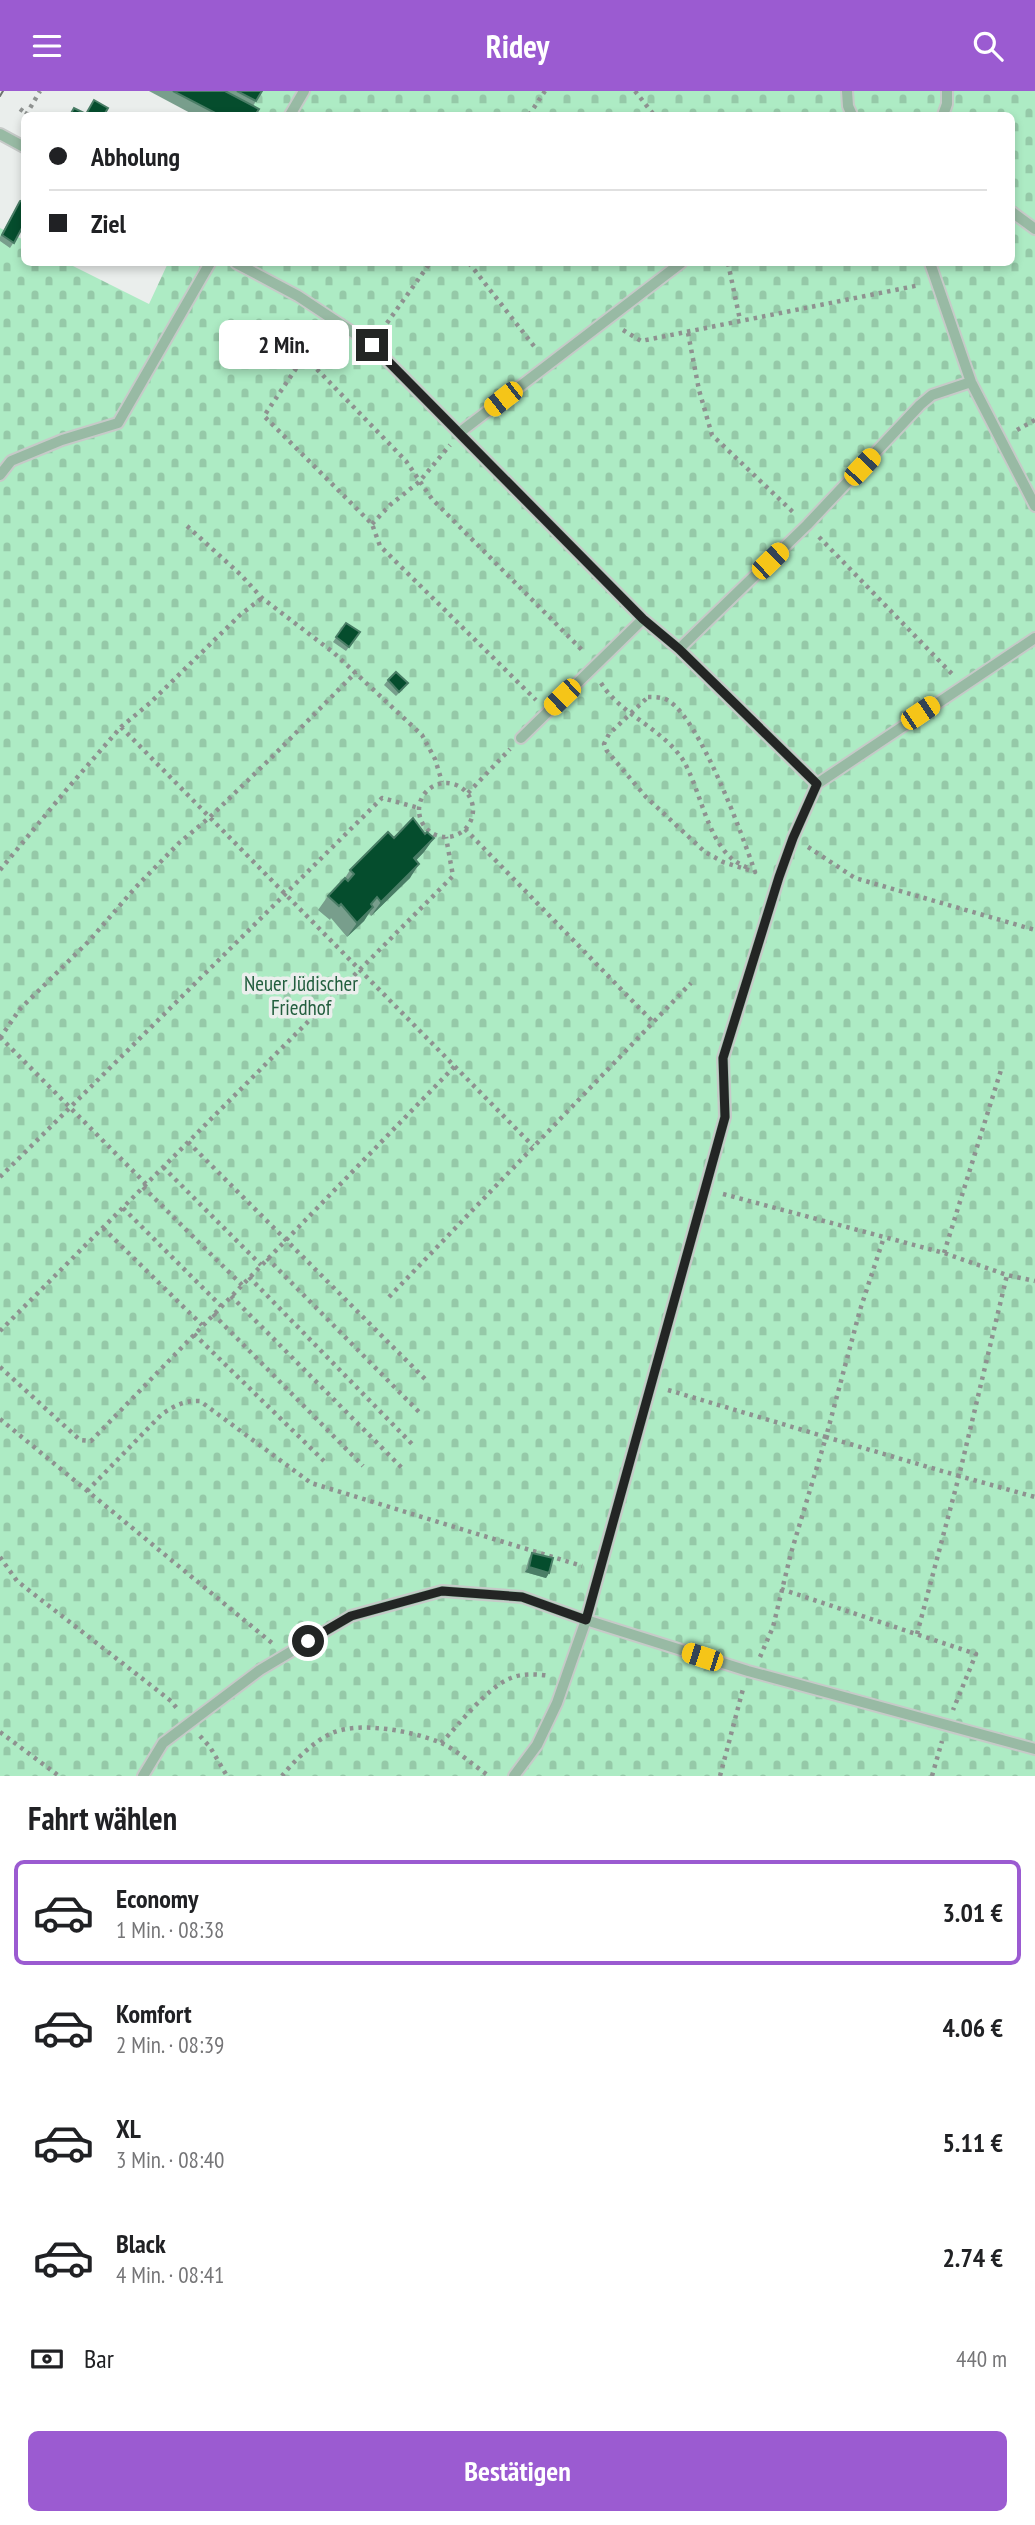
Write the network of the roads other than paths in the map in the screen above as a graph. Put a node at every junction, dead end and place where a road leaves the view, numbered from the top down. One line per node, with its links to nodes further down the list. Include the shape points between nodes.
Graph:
1 (304, 91): 4 (lane)
2 (847, 91): 5 (lane)
3 (947, 91): 6 (lane)
4 (292, 112)
5 (851, 112)
6 (944, 112)
7 (0, 134): 8 (lane)
8 (21, 145)
9 (1015, 214): 10 (lane)
10 (1035, 229)
11 (208, 266): 17 (lane, via 118,423 11,461)
12 (242, 266): 16 (lane, via 298,296 372,345)
13 (677, 266): 16 (lane)
14 (931, 266): 15 (lane)
15 (971, 381): 18 (lane); 21 (lane, via 932,395 920,405 807,525)
16 (459, 433): 19 (lane)
17 (0, 475)
18 (1035, 506)
19 (643, 619): 21 (lane); 22 (lane)
20 (1035, 638): 23 (lane)
21 (679, 649): 23 (lane)
22 (520, 738)
23 (817, 784): 24 (lane, via 776,885 723,1058 725,1117)
24 (586, 1620): 25 (lane, via 748,1671); 26 (lane, via 522,1597 442,1591 351,1616 260,1670 163,1743); 27 (lane, via 567,1679 537,1745)
25 (1035, 1749)
26 (143, 1776)
27 (514, 1776)

